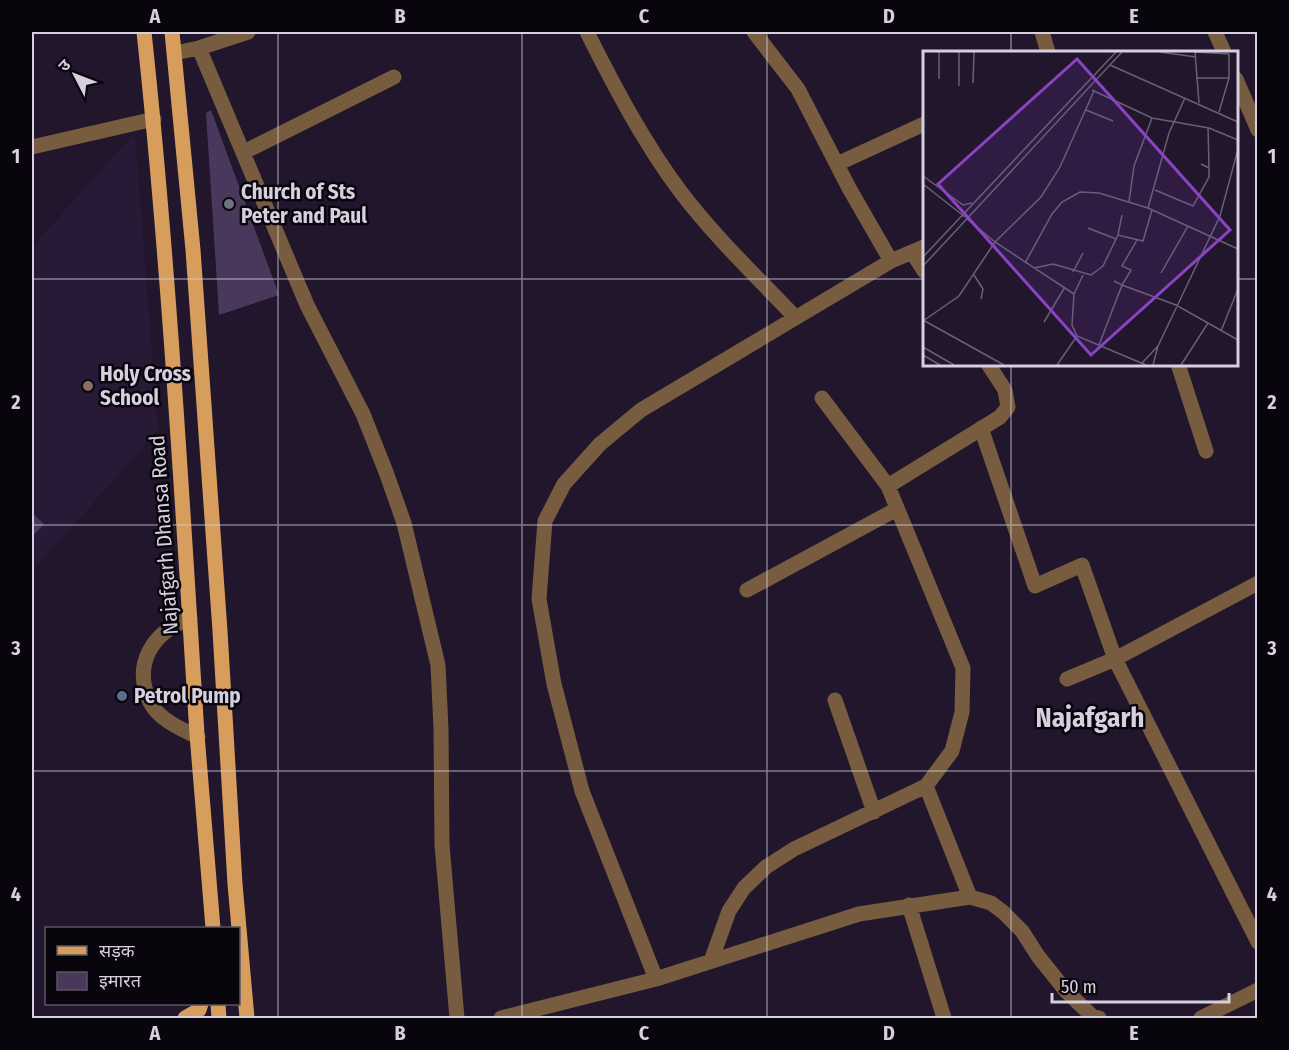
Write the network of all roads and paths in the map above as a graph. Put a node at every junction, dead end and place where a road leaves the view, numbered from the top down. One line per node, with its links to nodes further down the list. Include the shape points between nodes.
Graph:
1 (144, 32): 15 (main road, Najafgarh Dhansa Road)
2 (172, 32): 11 (main road)
3 (248, 32): 8 (street)
4 (587, 32): 24 (street, via 659,162 708,226)
5 (754, 32): 20 (street, via 798,89)
6 (1042, 32): 9 (street)
7 (1215, 32): 10 (street)
8 (199, 48): 11 (street); 19 (street)
9 (1048, 51)
10 (1224, 51)
11 (175, 53): 44 (main road, via 194,249)
12 (394, 76): 19 (street)
13 (1238, 84): 14 (street)
14 (1247, 104): 17 (street)
15 (154, 119): 18 (street); 34 (main road, Najafgarh Dhansa Road)
16 (923, 124): 20 (street)
17 (1257, 130)
18 (32, 147)
19 (244, 152): 53 (street, via 307,305 363,414 404,524 438,665 442,845)
20 (837, 164): 22 (street)
21 (918, 250): 22 (street); 23 (street)
22 (891, 261): 24 (street)
23 (923, 268)
24 (795, 317): 48 (street, via 641,410 600,444 564,484 545,521 539,598 554,684 582,791)
25 (989, 366): 28 (street, via 1005,390 1008,407)
26 (1179, 366): 29 (street)
27 (822, 398): 30 (street)
28 (981, 429): 30 (street); 35 (street, via 1035,586 1082,565)
29 (1206, 451)
30 (888, 486): 31 (street)
31 (897, 509): 33 (street); 39 (street, via 963,668 962,712 952,751)
32 (1257, 583): 35 (street)
33 (747, 590)
34 (190, 619): 38 (main road, Najafgarh Dhansa Road); 38 (street, via 175,624 158,638 147,654 142,675 150,703 171,725)
35 (1115, 659): 36 (street); 45 (street)
36 (1067, 679)
37 (835, 700): 40 (street)
38 (198, 737): 43 (main road, Najafgarh Dhansa Road)
39 (926, 786): 40 (street); 41 (street)
40 (874, 812): 47 (street, via 794,849 766,867 744,888 729,911)
41 (969, 897): 42 (street); 56 (street, via 991,903 1003,912 1022,931 1066,991)
42 (909, 905): 47 (street, via 859,914); 55 (street)
43 (212, 927)
44 (239, 927)
45 (1257, 942)
46 (240, 945): 52 (main road)
47 (711, 961): 48 (street)
48 (656, 979): 54 (street)
49 (1257, 990): 57 (street)
50 (201, 1005): 51 (main road)
51 (185, 1018)
52 (246, 1018)
53 (457, 1018)
54 (501, 1018)
55 (944, 1018)
56 (1099, 1018)
57 (1201, 1018)

